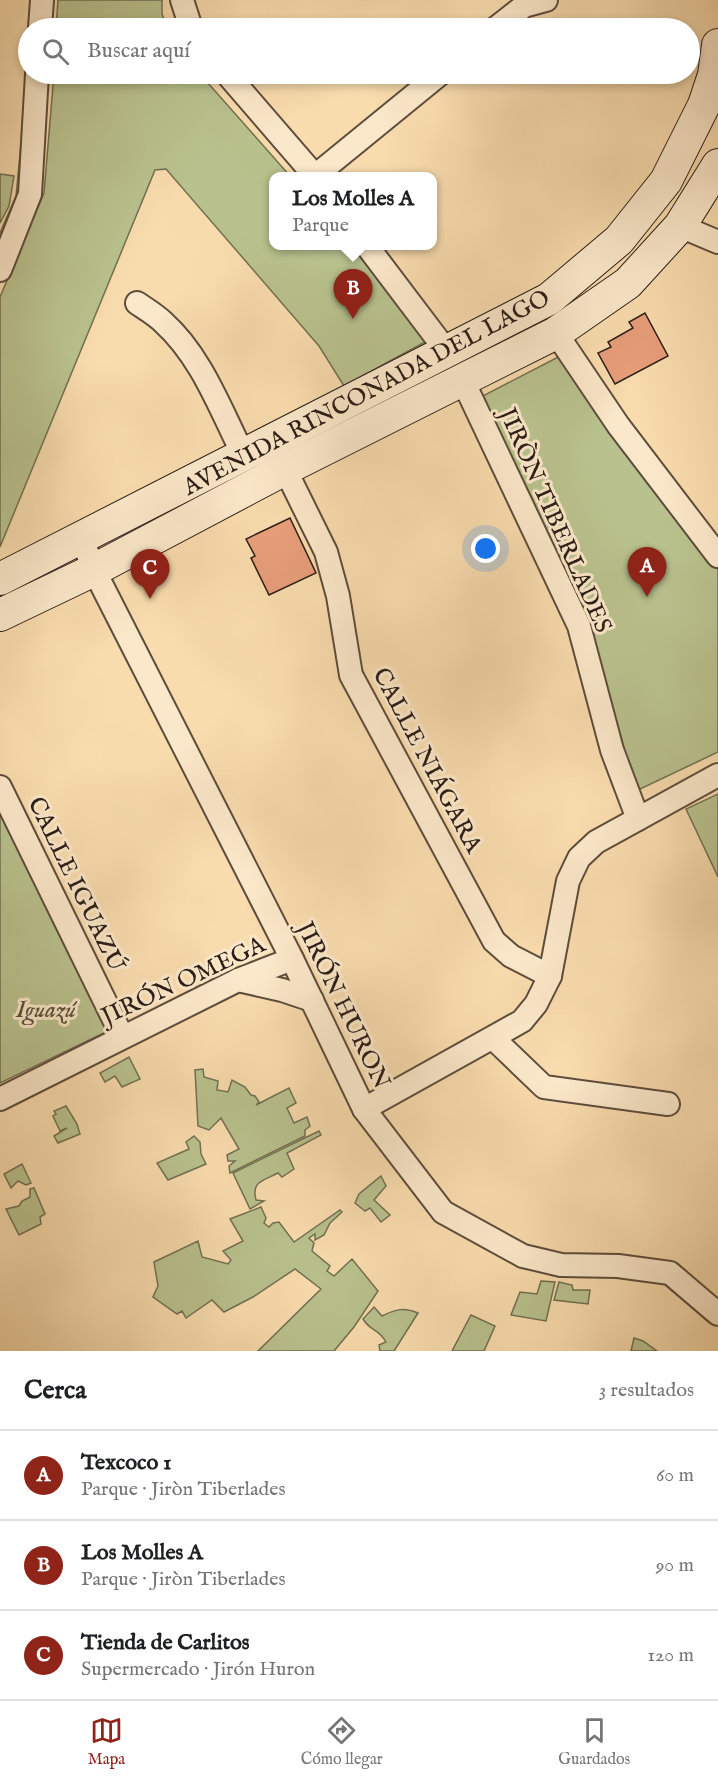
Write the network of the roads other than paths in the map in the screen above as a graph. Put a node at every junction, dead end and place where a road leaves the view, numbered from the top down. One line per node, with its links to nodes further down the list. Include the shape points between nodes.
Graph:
1 (42, 0): 4 (street)
2 (182, 0): 5 (street)
3 (546, 0): 6 (street, via 524,6)
4 (41, 18)
5 (188, 18)
6 (509, 18)
7 (717, 66): 20 (street, AVENIDA RINCONADA DEL LAGO, via 704,105 666,181 619,240 549,299)
8 (36, 84): 17 (street, via 30,194)
9 (236, 84): 12 (street)
10 (428, 84): 13 (street)
11 (718, 165): 14 (street, AVENIDA RINCONADA DEL LAGO)
12 (312, 172)
13 (320, 172)
14 (680, 226): 15 (street); 19 (street, AVENIDA RINCONADA DEL LAGO, via 628,283)
15 (718, 243)
16 (370, 250): 20 (street)
17 (1, 265)
18 (137, 303): 22 (street, via 163,321 198,364)
19 (556, 333): 21 (street, AVENIDA RINCONADA DEL LAGO); 25 (street, via 618,425)
20 (448, 353): 22 (street, AVENIDA RINCONADA DEL LAGO)
21 (463, 381): 23 (street, AVENIDA RINCONADA DEL LAGO); 31 (street, JIRÒN TIBERLADES, via 579,626 612,750)
22 (244, 456): 24 (street, AVENIDA RINCONADA DEL LAGO)
23 (285, 469): 26 (street, AVENIDA RINCONADA DEL LAGO); 33 (street, CALLE NIÁGARA, via 326,552 351,675 494,941 511,956)
24 (82, 538): 26 (street, JIRÓN HURON); 27 (street, AVENIDA RINCONADA DEL LAGO)
25 (718, 556)
26 (94, 570): 28 (street, AVENIDA RINCONADA DEL LAGO); 32 (street, JIRÓN HURON)
27 (0, 579)
28 (0, 615)
29 (718, 774): 31 (street)
30 (0, 787): 36 (street, CALLE IGUAZÚ)
31 (638, 819): 33 (street, via 596,842 579,858 568,881)
32 (292, 959): 34 (street, JIRÓN OMEGA); 35 (street, JIRÓN HURON)
33 (550, 976): 37 (street, via 522,1021)
34 (238, 980): 35 (street); 36 (street, JIRÓN OMEGA)
35 (312, 1000): 40 (street, JIRÓN HURON)
36 (122, 1036): 38 (street, JIRÓN OMEGA)
37 (493, 1038): 39 (street, via 544,1086); 40 (street)
38 (0, 1099)
39 (668, 1104)
40 (364, 1110): 41 (street, JIRÓN HURON, via 443,1212 523,1256 561,1265 618,1266 670,1273)
41 (718, 1314)

